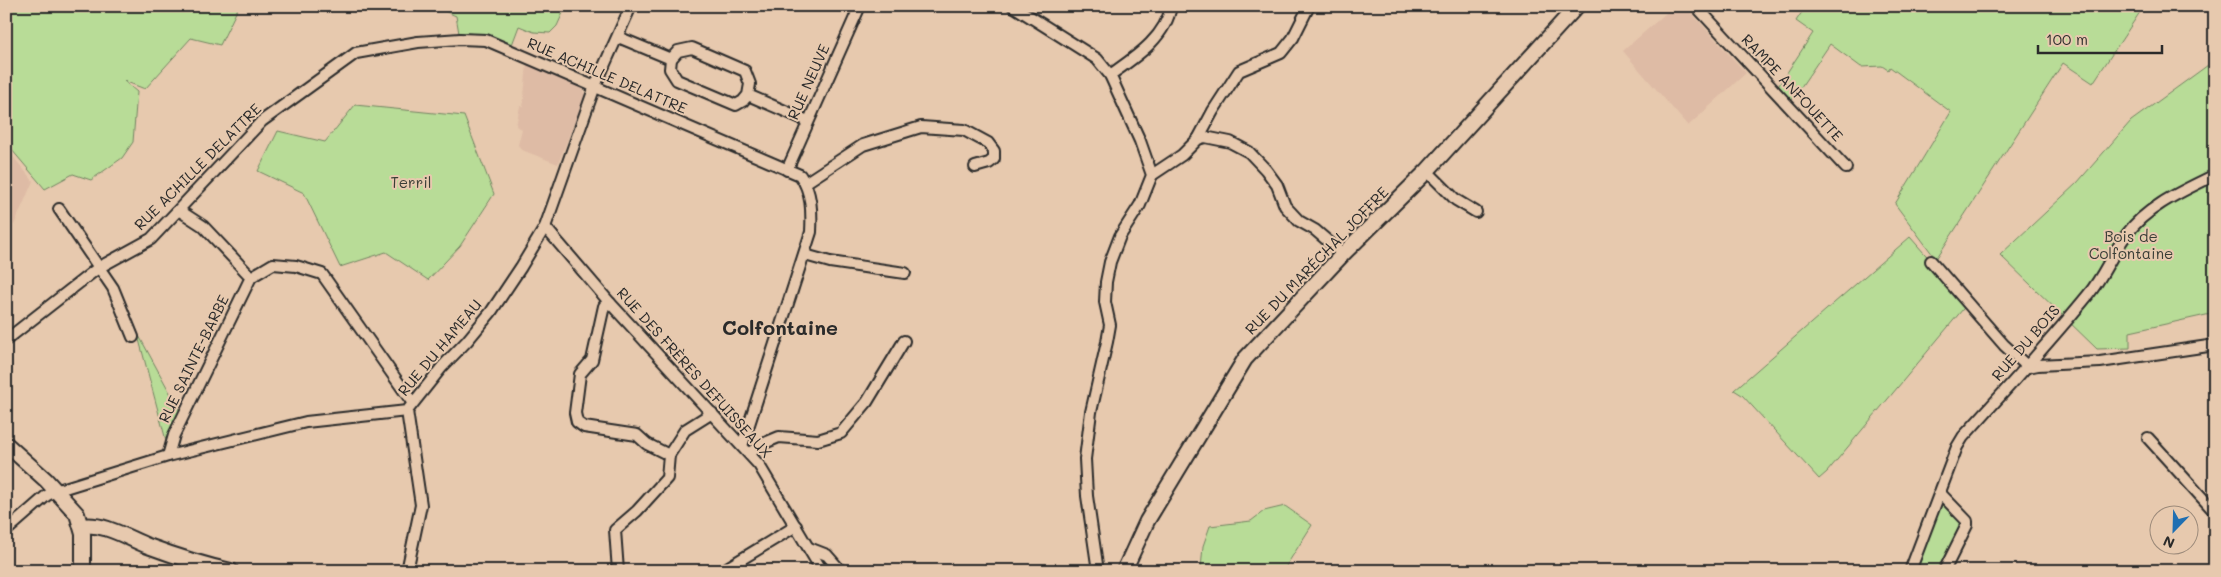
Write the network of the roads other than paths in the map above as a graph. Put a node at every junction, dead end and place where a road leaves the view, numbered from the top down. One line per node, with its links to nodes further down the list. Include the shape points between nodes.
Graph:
1 (631, 6): 8 (street, RUE DU HAMEAU)
2 (860, 6): 13 (street, RUE NEUVE)
3 (1012, 6): 10 (street, via 1097,59)
4 (1171, 6): 10 (street, via 1169,19 1157,35 1141,52)
5 (1309, 6): 14 (street, via 1293,38 1281,53 1239,71)
6 (1576, 6): 18 (street, RUE DU MARÉCHAL JOFFRE)
7 (1696, 6): 16 (street, RAMPE ANFOUETTE)
8 (618, 37): 9 (street); 11 (street, RUE DU HAMEAU)
9 (671, 59): 12 (street, via 670,69 677,80 736,105); 12 (street, via 678,51 692,48 746,71 750,84)
10 (1110, 75): 19 (street)
11 (595, 86): 17 (street, RUE ACHILLE DELATTRE); 23 (street, RUE ACHILLE DELATTRE, via 486,40 418,42 356,53 262,120); 25 (street, RUE DU HAMEAU)
12 (748, 95): 13 (street)
13 (808, 121): 17 (street, RUE NEUVE)
14 (1198, 139): 19 (street, via 1182,156); 26 (street, via 1205,136 1230,142 1249,152 1277,185 1285,206 1299,221)
15 (975, 167): 21 (street, via 994,159 994,151 988,143 964,130 921,127 863,145)
16 (1846, 168)
17 (787, 170): 21 (street, RUE ACHILLE DELATTRE, via 800,175)
18 (1427, 170): 24 (street, via 1456,200); 26 (street, RUE DU MARÉCHAL JOFFRE)
19 (1152, 175): 59 (street, via 1140,205 1120,236 1106,282 1110,325 1108,342 1091,412 1085,459)
20 (2215, 175): 37 (street, RUE DU BOIS, via 2164,202 2139,221 2127,234 2102,278)
21 (806, 183): 27 (street, via 812,206 811,232)
22 (59, 209): 29 (street)
23 (180, 211): 29 (street, RUE ACHILLE DELATTRE, via 150,240); 31 (street, via 203,226)
24 (1476, 212)
25 (545, 227): 32 (street, RUE DES FRÈRES DEFUISSEAUX); 38 (street, RUE DU HAMEAU, via 491,312)
26 (1343, 254): 60 (street, RUE DU MARÉCHAL JOFFRE, via 1245,359 1147,520)
27 (805, 255): 30 (street); 42 (street)
28 (1931, 261): 37 (street)
29 (98, 268): 33 (street, via 113,288); 34 (street, RUE ACHILLE DELATTRE)
30 (904, 273)
31 (251, 277): 38 (street, via 273,264 296,266 322,274); 44 (street, RUE SAINTE-BARBE, via 174,435)
32 (610, 303): 39 (street, RUE DES FRÈRES DEFUISSEAUX); 43 (street, via 604,306 592,360 580,374 575,413 577,422 584,427 637,435)
33 (134, 337)
34 (6, 340)
35 (904, 341): 42 (street, via 867,402 840,433 818,440 779,437)
36 (2215, 346): 37 (street, via 2100,362)
37 (2028, 367): 46 (street, RUE DU BOIS, via 1963,438)
38 (409, 407): 44 (street, RUE DU HAMEAU, via 306,422); 54 (street, via 421,505)
39 (712, 413): 42 (street, RUE DES FRÈRES DEFUISSEAUX); 43 (street, via 685,430)
40 (2148, 438): 47 (street)
41 (6, 444): 45 (street)
42 (746, 450): 49 (street, RUE DES FRÈRES DEFUISSEAUX, via 759,465)
43 (669, 455): 55 (street, via 667,478 637,511 614,530)
44 (168, 456): 45 (street, RUE DU HAMEAU)
45 (55, 491): 48 (street, via 72,506); 50 (street, RUE DU HAMEAU)
46 (1940, 493): 61 (street, RUE DU BOIS); 62 (street, via 1967,524)
47 (2215, 512)
48 (82, 526): 52 (street); 53 (street, via 103,527 207,566)
49 (796, 526): 51 (street, RUE DES FRÈRES DEFUISSEAUX); 56 (street)
50 (6, 531)
51 (809, 548): 57 (street, RUE DES FRÈRES DEFUISSEAUX); 58 (street, via 827,555)
52 (83, 571)
53 (231, 571)
54 (407, 571)
55 (618, 571)
56 (722, 571)
57 (822, 571)
58 (841, 571)
59 (1098, 571)
60 (1124, 571)
61 (1910, 571)
62 (1944, 571)

